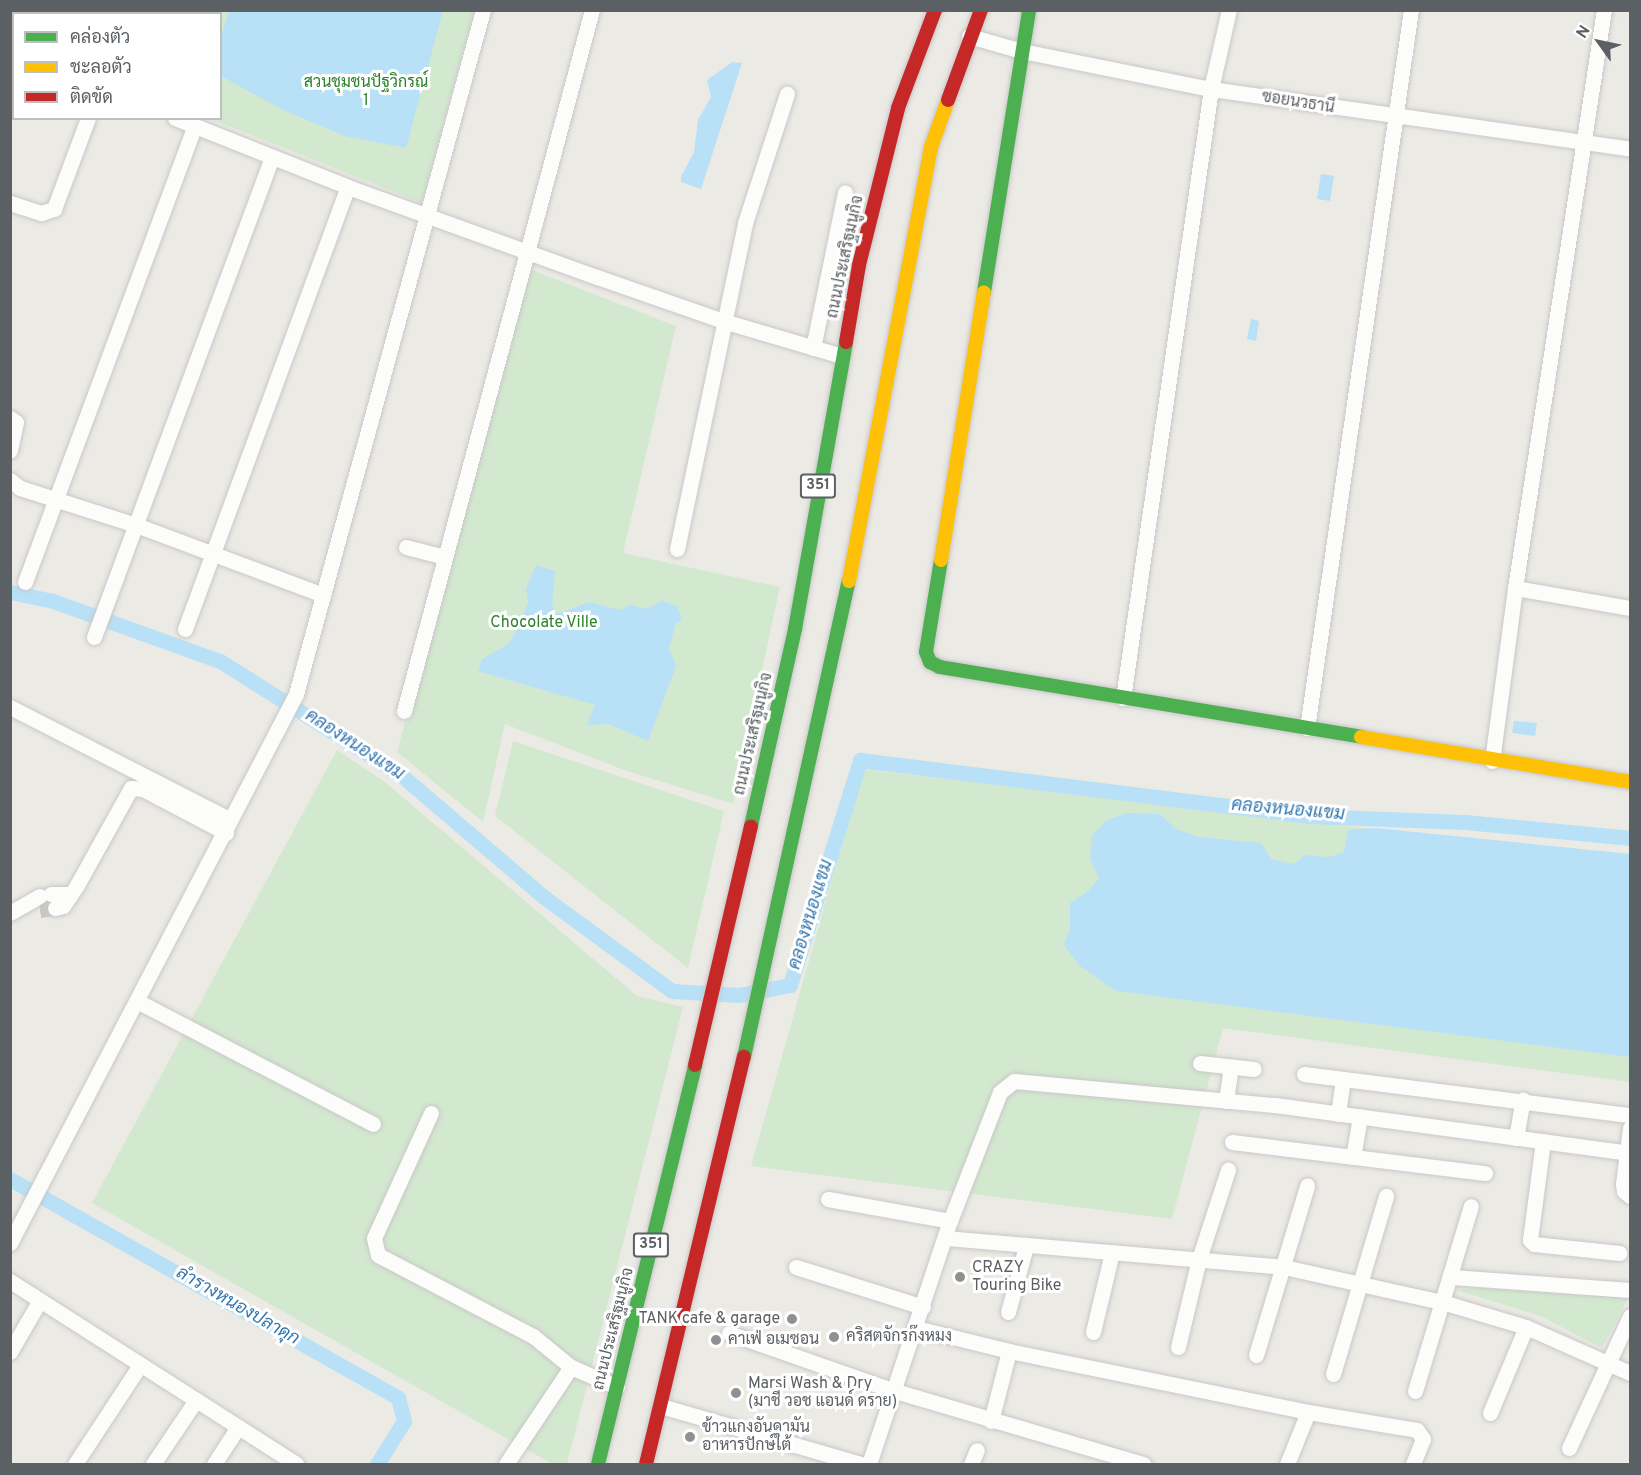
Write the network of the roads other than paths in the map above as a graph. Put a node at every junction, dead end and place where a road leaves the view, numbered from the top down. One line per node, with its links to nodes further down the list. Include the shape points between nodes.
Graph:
1 (483, 10): 23 (street)
2 (592, 10): 24 (street)
3 (935, 10): 27 (main road, ถนนประเสริฐมนูกิจ / 351, via 898,108 859,265)
4 (981, 10): 9 (main road)
5 (1029, 10): 10 (main road)
6 (1229, 10): 11 (street)
7 (1411, 10): 13 (street)
8 (1604, 10): 17 (street)
9 (969, 36): 10 (street, ซอยนวธานี); 44 (main road, via 929,158)
10 (1022, 51): 11 (street, ซอยนวธานี); 45 (main road, via 926,652 930,662 940,667)
11 (1211, 89): 13 (street, ซอยนวธานี); 45 (street)
12 (787, 94): 25 (street, via 746,223)
13 (1395, 117): 17 (street, ซอยนวธานี); 48 (street)
14 (87, 120): 22 (street, via 54,209 41,213)
15 (180, 120): 16 (street)
16 (195, 126): 19 (street); 31 (street)
17 (1586, 142): 18 (street, ซอยนวธานี); 38 (street)
18 (1630, 149)
19 (272, 157): 20 (street); 32 (street)
20 (348, 187): 23 (street); 35 (street)
21 (845, 192): 26 (street)
22 (10, 203)
23 (427, 216): 24 (street); 39 (street)
24 (527, 251): 25 (street); 36 (street)
25 (723, 321): 26 (street); 34 (street)
26 (813, 348): 27 (street)
27 (842, 356): 43 (main road, ถนนประเสริฐมนูกิจ / 351)
28 (10, 418): 29 (street, via 16,422)
29 (10, 450)
30 (10, 480): 31 (street, via 20,488)
31 (56, 498): 32 (street); 37 (street)
32 (136, 525): 35 (street); 42 (street)
33 (406, 547): 36 (street)
34 (677, 549)
35 (211, 555): 39 (street); 41 (street)
36 (445, 557): 47 (street)
37 (25, 582)
38 (1515, 588): 40 (street); 49 (street)
39 (322, 595): 51 (street, via 287,716)
40 (1630, 608)
41 (185, 629)
42 (96, 631)
43 (804, 635): 44 (main road); 110 (main road, ถนนประเสริฐมนูกิจ / 351)
44 (838, 638): 114 (main road, via 767,960)
45 (1123, 698): 48 (main road)
46 (10, 707): 51 (street)
47 (404, 711)
48 (1307, 728): 49 (main road)
49 (1492, 761): 50 (main road)
50 (1630, 782)
51 (227, 826): 52 (street, via 143,789 131,788 70,894 25,904); 53 (street)
52 (10, 913)
53 (137, 1001): 65 (street); 81 (street)
54 (1200, 1063): 55 (street)
55 (1231, 1067): 56 (street); 60 (street)
56 (1254, 1069)
57 (1304, 1074): 58 (street)
58 (1343, 1080): 59 (street); 62 (street)
59 (1522, 1100): 63 (street); 67 (street)
60 (1226, 1101): 62 (street); 79 (street, via 1014,1081 1006,1084)
61 (431, 1113): 107 (street, via 374,1238 378,1255 533,1336)
62 (1338, 1114): 64 (street)
63 (1630, 1115)
64 (1360, 1117): 67 (street); 71 (street)
65 (373, 1124)
66 (1630, 1128): 70 (street)
67 (1516, 1138): 68 (street)
68 (1543, 1141): 70 (street); 84 (street, via 1530,1240)
69 (1232, 1143): 71 (street)
70 (1628, 1153): 76 (street, via 1623,1184)
71 (1353, 1157): 73 (street)
72 (1228, 1170): 85 (street)
73 (1485, 1173)
74 (1306, 1186): 87 (street)
75 (1386, 1196): 90 (street)
76 (1630, 1196)
77 (828, 1199): 79 (street)
78 (1472, 1206): 88 (street)
79 (950, 1221): 80 (street)
80 (945, 1238): 82 (street); 94 (street)
81 (10, 1243)
82 (1026, 1246): 83 (street); 95 (street)
83 (1112, 1252): 85 (street); 99 (street)
84 (1620, 1253)
85 (1199, 1259): 87 (street); 101 (street)
86 (796, 1267): 94 (street)
87 (1284, 1268): 90 (street); 104 (street)
88 (1452, 1276): 91 (street); 93 (street)
89 (10, 1281): 92 (street)
90 (1359, 1287): 93 (street); 109 (street)
91 (1630, 1290)
92 (39, 1302): 103 (street); 106 (street)
93 (1442, 1302): 97 (street); 112 (street)
94 (922, 1307): 98 (street)
95 (1008, 1312)
96 (1630, 1316): 105 (street)
97 (1526, 1327): 105 (street); 116 (street)
98 (916, 1328): 102 (street); 111 (street)
99 (1093, 1332)
100 (729, 1333): 111 (street)
101 (1178, 1347)
102 (1009, 1351): 115 (street); 117 (street)
103 (10, 1352)
104 (1256, 1355)
105 (1608, 1362): 108 (street); 119 (street)
106 (140, 1365): 113 (street); 120 (street)
107 (571, 1367): 110 (street); 124 (street)
108 (1630, 1373)
109 (1333, 1374)
110 (617, 1387): 125 (main road, ถนนประเสริฐมนูกิจ / 351)
111 (895, 1391): 117 (street); 128 (street)
112 (1415, 1391)
113 (195, 1400): 118 (street); 121 (street)
114 (661, 1406): 126 (main road); 127 (street)
115 (1308, 1412): 130 (street); 131 (street, via 1417,1430 1424,1439)
116 (1490, 1413)
117 (991, 1421): 129 (street)
118 (237, 1427): 122 (street); 123 (street)
119 (1569, 1448)
120 (75, 1464)
121 (153, 1464)
122 (214, 1464)
123 (293, 1464)
124 (506, 1464)
125 (598, 1464)
126 (646, 1464)
127 (860, 1464)
128 (869, 1464)
129 (1143, 1464)
130 (1287, 1464)
131 (1413, 1464)

